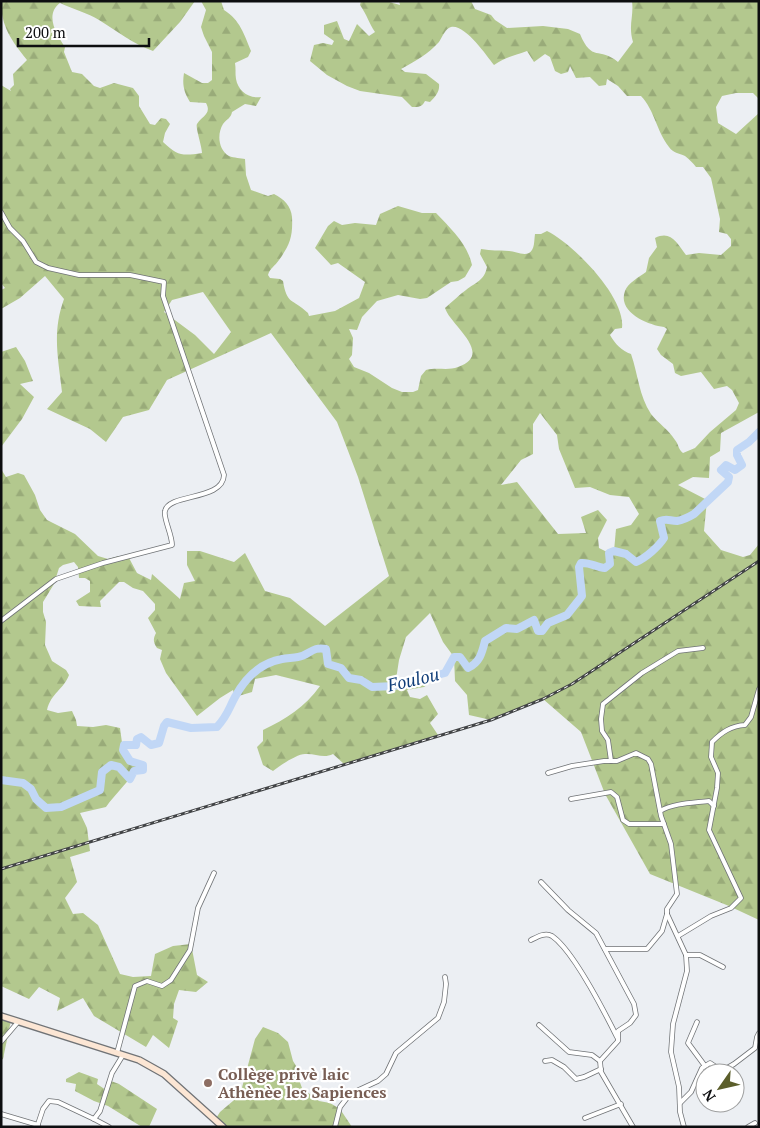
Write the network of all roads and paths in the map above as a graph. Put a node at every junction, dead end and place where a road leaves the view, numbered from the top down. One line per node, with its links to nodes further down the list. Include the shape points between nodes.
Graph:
1 (2, 213): 2 (street, via 36,262 48,268 79,275 130,275 164,282 163,296 224,481 220,486 166,508 164,514 172,545 56,579)
2 (1, 622)
3 (703, 648): 5 (street, via 678,651 603,704 602,731 608,740)
4 (759, 689): 8 (street, via 751,717 745,725 722,732 712,742 711,758 718,773)
5 (611, 761): 6 (street); 9 (street, via 636,753 648,759)
6 (548, 773)
7 (571, 799): 10 (street, via 611,792 617,797 623,820 629,824)
8 (714, 806): 9 (street, via 709,801 694,802 668,806); 14 (street, via 709,830 741,898 731,908)
9 (660, 811): 10 (street)
10 (664, 824): 13 (street, via 677,894)
11 (214, 872): 27 (street, via 198,908 190,950 171,980 162,986 147,981 134,986)
12 (541, 882): 16 (street, via 596,933)
13 (667, 914): 14 (street); 16 (street, via 662,931 648,949)
14 (678, 936): 17 (street)
15 (531, 940): 25 (street, via 542,934 551,936 569,954)
16 (605, 949): 25 (street, via 634,1004 636,1015 618,1031)
17 (686, 955): 18 (street, via 700,955); 34 (street, via 687,971 673,1024 671,1052)
18 (723, 967)
19 (445, 977): 43 (street, via 444,1002 438,1018 396,1053 386,1074 378,1081 350,1094 340,1107)
20 (1, 1016): 21 (street)
21 (18, 1022): 26 (street); 27 (street)
22 (697, 1022): 30 (street, via 688,1043)
23 (539, 1025): 29 (street, via 569,1052 592,1055)
24 (759, 1033): 31 (street, via 756,1048)
25 (618, 1039): 29 (street)
26 (1, 1042)
27 (120, 1054): 38 (street, via 100,1111); 42 (street, via 164,1074)
28 (545, 1061): 32 (street, via 552,1060 576,1079)
29 (600, 1062): 32 (street)
30 (703, 1063)
31 (735, 1063)
32 (601, 1069): 35 (street)
33 (695, 1085): 34 (street)
34 (680, 1103): 45 (street)
35 (621, 1104): 37 (street); 44 (street)
36 (1, 1114): 40 (street)
37 (585, 1118)
38 (94, 1119): 40 (street, via 49,1100); 41 (street)
39 (755, 1124): 46 (street)
40 (37, 1126)
41 (108, 1127)
42 (223, 1127)
43 (335, 1127)
44 (633, 1127)
45 (684, 1127)
46 (748, 1127)

